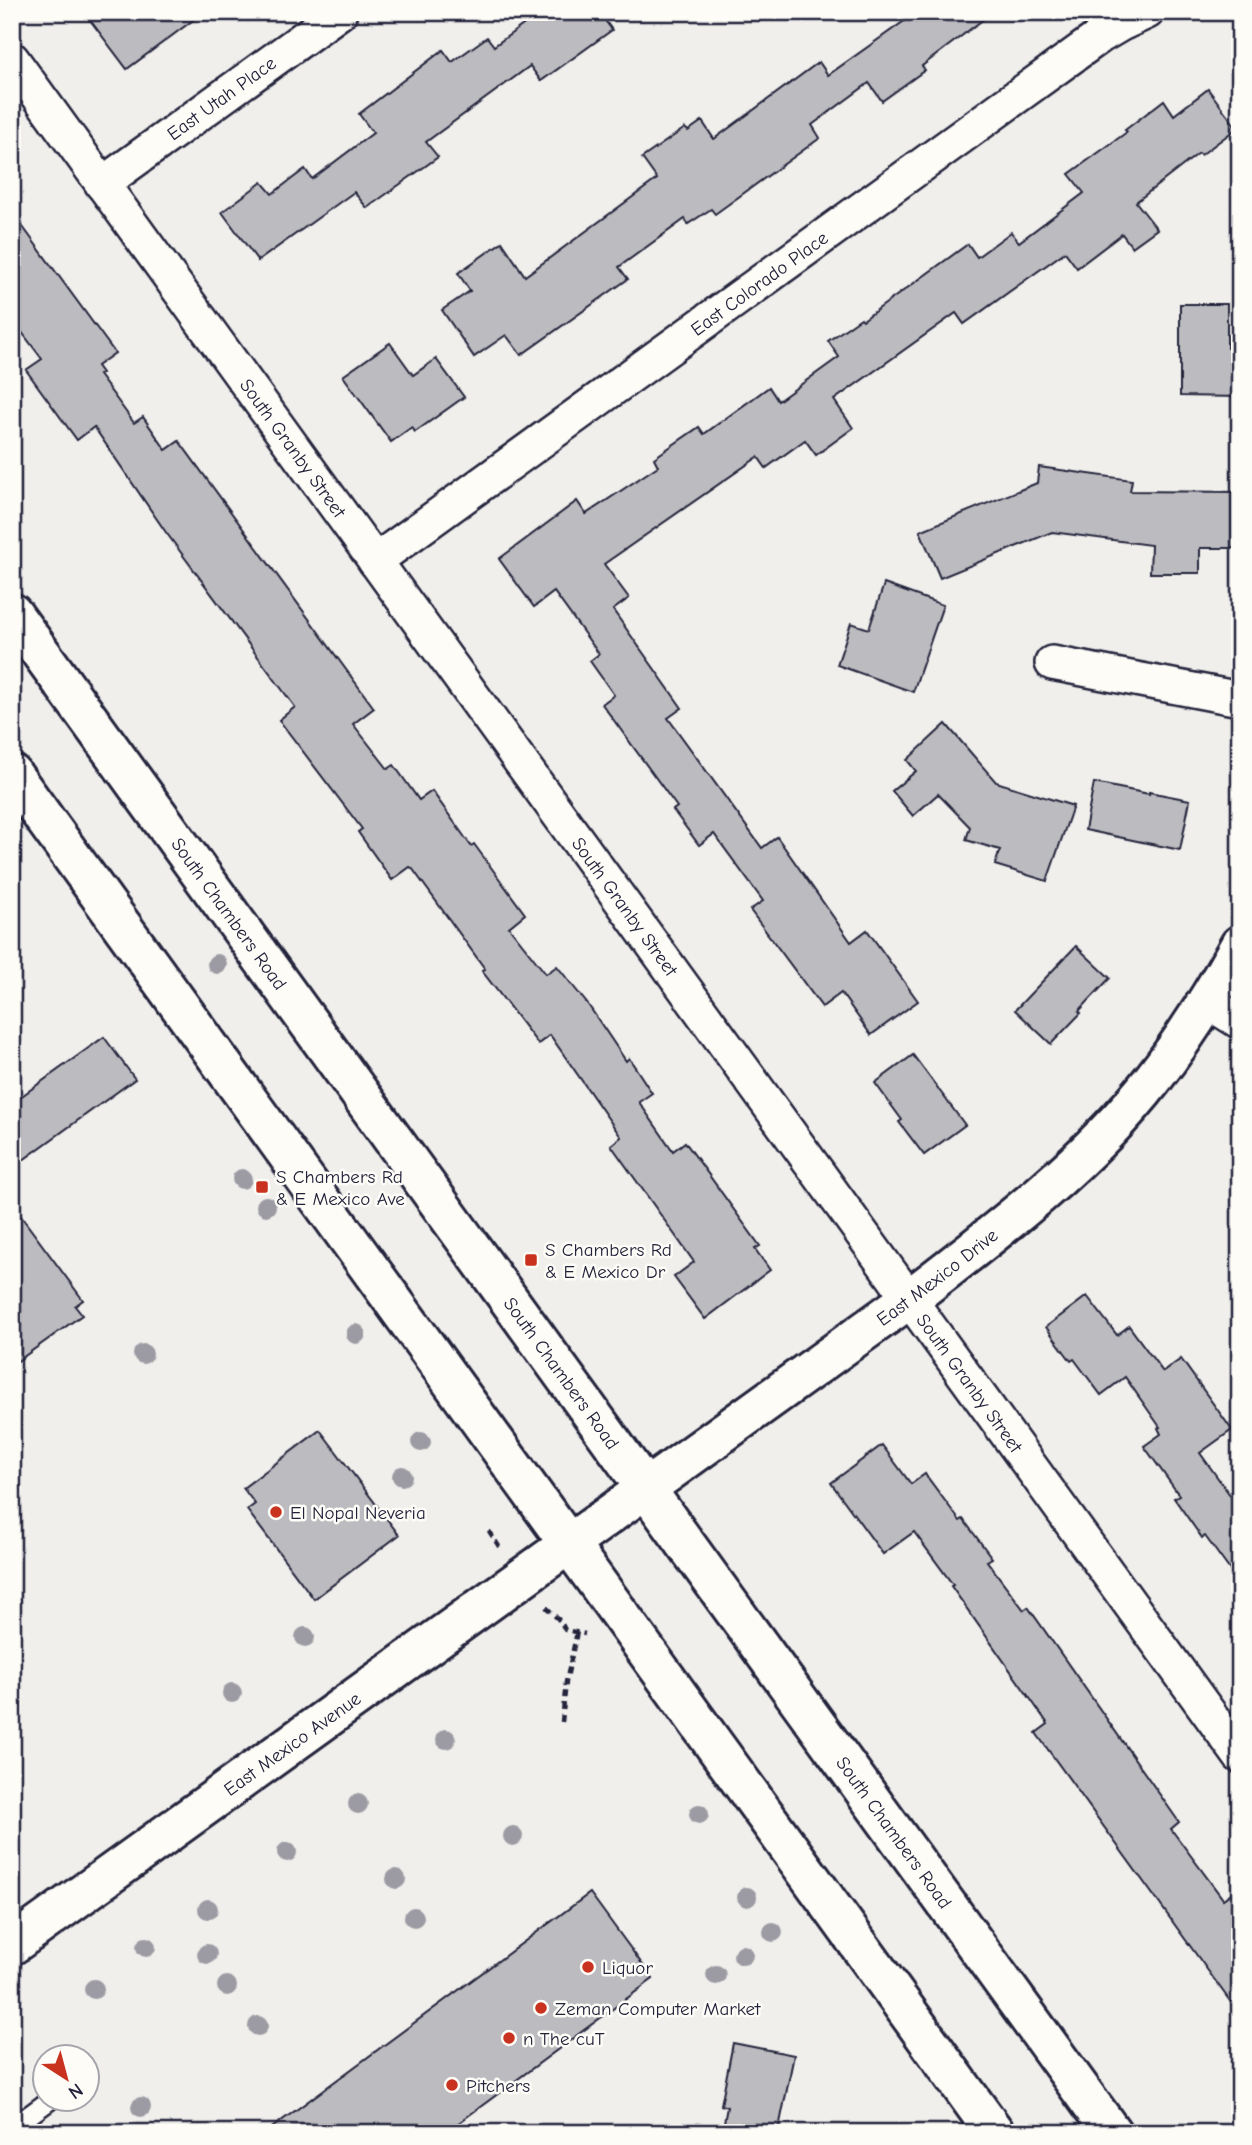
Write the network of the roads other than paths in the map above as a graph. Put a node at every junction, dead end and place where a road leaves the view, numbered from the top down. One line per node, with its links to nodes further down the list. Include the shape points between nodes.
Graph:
1 (340, 12): 4 (street, East Utah Place)
2 (1147, 12): 5 (street, East Colorado Place, via 1099,37)
3 (12, 59): 4 (street, South Granby Street)
4 (102, 184): 5 (street, South Granby Street)
5 (375, 561): 13 (street, South Granby Street)
6 (12, 613): 14 (main road, South Chambers Road)
7 (1052, 663): 8 (street)
8 (1240, 699)
9 (12, 774): 15 (main road)
10 (1240, 946): 11 (main road, East Mexico Drive)
11 (1208, 1002): 12 (street); 13 (main road, East Mexico Drive, via 1152,1081 1094,1144 979,1245)
12 (1240, 1023)
13 (909, 1299): 14 (main road, East Mexico Drive); 16 (street, South Granby Street)
14 (645, 1487): 15 (main road, East Mexico Drive); 21 (main road, South Chambers Road)
15 (570, 1542): 17 (main road, East Mexico Avenue); 20 (main road)
16 (1240, 1756)
17 (12, 1945)
18 (32, 2113): 19 (lane)
19 (12, 2128)
20 (995, 2133)
21 (1112, 2133)

